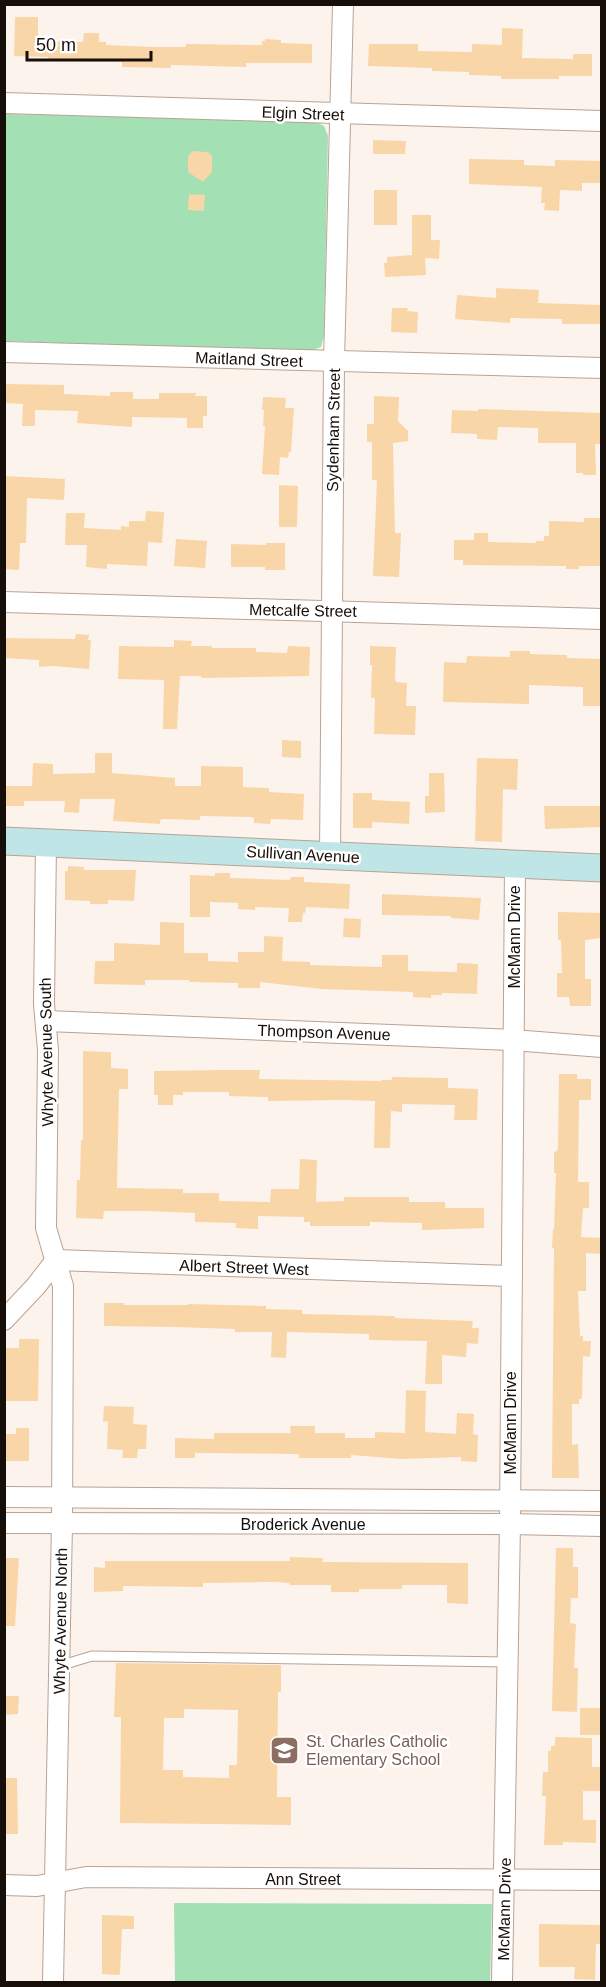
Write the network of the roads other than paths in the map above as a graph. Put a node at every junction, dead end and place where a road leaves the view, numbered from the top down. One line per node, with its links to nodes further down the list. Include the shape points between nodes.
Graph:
1 (343, 4): 3 (street, Sydenham Street)
2 (4, 103): 3 (street, Elgin Street)
3 (339, 114): 4 (street, Elgin Street); 6 (street, Sydenham Street)
4 (602, 121)
5 (4, 352): 6 (street, Maitland Street)
6 (334, 362): 7 (street, Maitland Street); 9 (street, Sydenham Street)
7 (602, 368)
8 (4, 602): 9 (street, Metcalfe Street)
9 (331, 610): 10 (street, Metcalfe Street); 13 (street, Sydenham Street)
10 (602, 619)
11 (4, 841): 12 (street, Sullivan Avenue)
12 (46, 843): 13 (street, Sullivan Avenue); 16 (street, Whyte Avenue South)
13 (330, 856): 14 (street, Sullivan Avenue)
14 (514, 864): 15 (street, Sullivan Avenue); 17 (street, McMann Drive)
15 (602, 868)
16 (47, 1021): 17 (street, Thompson Avenue); 19 (street, Whyte Avenue South, via 46,1228)
17 (513, 1040): 18 (street, Thompson Avenue); 20 (street, McMann Drive)
18 (602, 1047)
19 (56, 1260): 20 (street, Albert Street West); 21 (street); 23 (street, Whyte Avenue North, via 63,1286)
20 (512, 1276): 24 (street, McMann Drive)
21 (4, 1320)
22 (4, 1497): 23 (street, Broderick Avenue)
23 (62, 1497): 24 (street, Broderick Avenue); 27 (street, Whyte Avenue North)
24 (510, 1500): 25 (street, Broderick Avenue); 28 (street, McMann Drive)
25 (602, 1501)
26 (4, 1523): 27 (street, Broderick Avenue)
27 (62, 1523): 28 (street, Broderick Avenue); 31 (street, Whyte Avenue North)
28 (510, 1524): 29 (street, Broderick Avenue); 30 (street, McMann Drive)
29 (602, 1526)
30 (508, 1662): 31 (lane, via 92,1656); 32 (street, McMann Drive)
31 (59, 1666): 34 (street, Whyte Avenue North)
32 (504, 1880): 33 (street, Ann Street); 34 (street, Ann Street, via 86,1877); 37 (street, McMann Drive)
33 (602, 1880)
34 (54, 1882): 35 (street, Ann Street); 36 (street, Whyte Avenue North)
35 (4, 1886)
36 (53, 1983)
37 (502, 1983)

